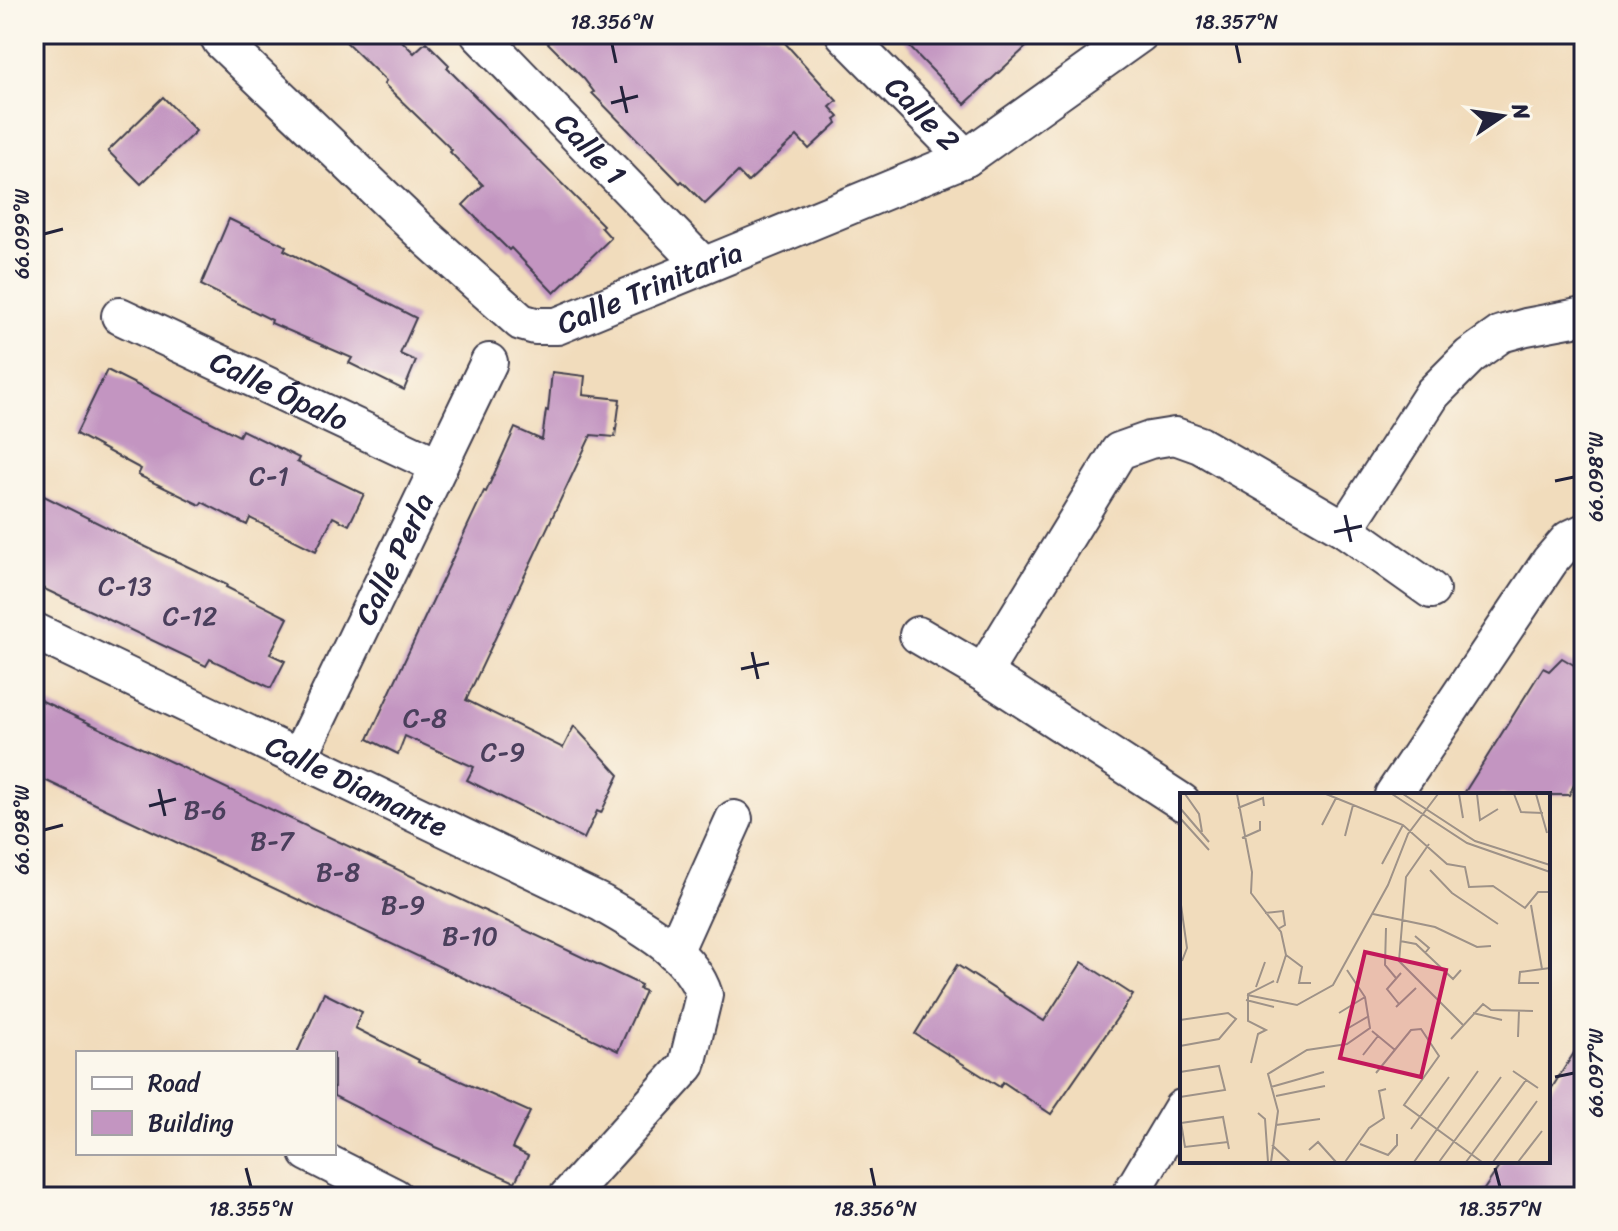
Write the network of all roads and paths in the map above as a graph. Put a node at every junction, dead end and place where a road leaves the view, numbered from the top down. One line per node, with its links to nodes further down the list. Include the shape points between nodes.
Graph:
1 (217, 34): 6 (street, Calle Trinitaria, via 521,322 557,326)
2 (479, 34): 6 (street, Calle 1)
3 (844, 34): 5 (street, Calle 2)
4 (1140, 34): 5 (street, Calle Trinitaria)
5 (966, 158): 6 (street, Calle Trinitaria)
6 (703, 265)
7 (120, 316): 10 (street, Calle Ópalo)
8 (1584, 316): 11 (street, via 1501,334 1470,356 1433,393)
9 (489, 362): 10 (street, Calle Perla)
10 (439, 466): 17 (street, Calle Perla)
11 (1345, 529): 13 (street); 16 (street, via 1200,445 1175,436 1119,451)
12 (1584, 532): 18 (street, via 1569,539 1550,561)
13 (1431, 590)
14 (34, 631): 17 (street, Calle Diamante)
15 (918, 635): 16 (street)
16 (983, 673): 19 (street)
17 (299, 757): 21 (street, Calle Diamante, via 601,903)
18 (1394, 793)
19 (1180, 801)
20 (734, 819): 21 (street)
21 (682, 961): 25 (street, via 704,995 687,1065)
22 (1180, 1111): 26 (street)
23 (312, 1155): 24 (street)
24 (395, 1197)
25 (567, 1197)
26 (1129, 1197)

